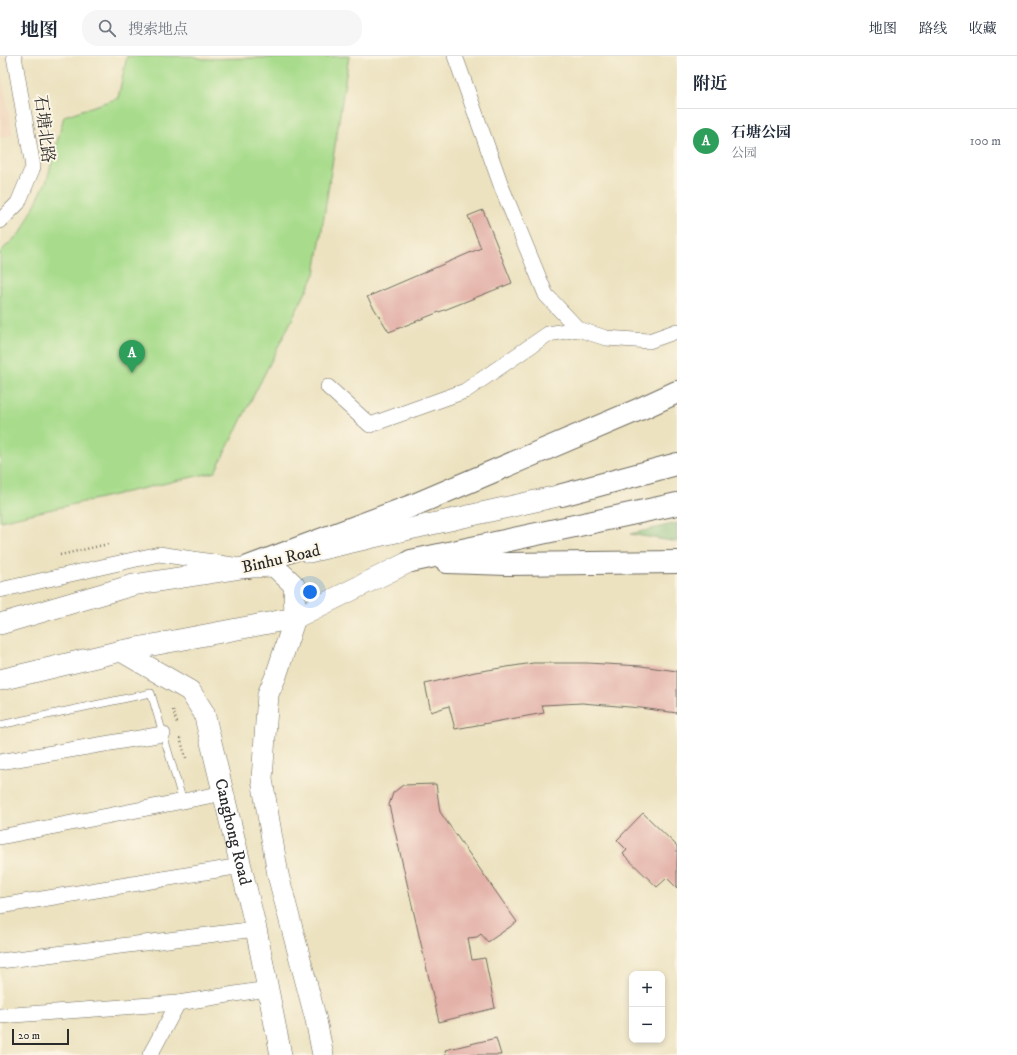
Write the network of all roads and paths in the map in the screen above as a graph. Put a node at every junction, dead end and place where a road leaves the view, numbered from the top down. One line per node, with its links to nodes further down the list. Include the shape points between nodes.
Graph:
1 (14, 56): 3 (street, 石塘北路, via 33,167 18,203)
2 (455, 56): 4 (street, via 502,188 546,295)
3 (0, 221)
4 (578, 329): 5 (street, via 606,338 649,341); 6 (street, via 548,334 465,391 370,425)
5 (677, 331)
6 (328, 387)
7 (677, 392): 15 (highway, via 414,505)
8 (677, 464): 9 (highway)
9 (562, 495): 15 (main road, Binhu Road)
10 (677, 504): 13 (highway)
11 (108, 544): 12 (path)
12 (60, 555)
13 (411, 561): 14 (highway, via 507,564); 17 (main road)
14 (677, 562)
15 (248, 567): 16 (street, via 159,554); 17 (main road, Canghong Road, via 274,566 294,585); 18 (main road, Binhu Road, via 133,585)
16 (0, 590)
17 (295, 618): 19 (main road); 36 (main road, Canghong Road, via 268,694 262,779 278,875)
18 (0, 624)
19 (121, 651): 20 (main road); 24 (main road, Canghong Road, via 190,691 204,713)
20 (0, 680)
21 (0, 725): 22 (lane, via 151,693)
22 (163, 734): 23 (street); 25 (lane)
23 (0, 762)
24 (224, 793): 25 (street); 27 (main road, Canghong Road)
25 (182, 802): 26 (street)
26 (0, 837)
27 (241, 866): 28 (street); 29 (main road, Canghong Road)
28 (0, 906)
29 (256, 929): 30 (street); 31 (main road, Canghong Road)
30 (0, 961)
31 (267, 989): 32 (street); 35 (main road, Canghong Road)
32 (178, 1003): 33 (street); 34 (street)
33 (0, 1016)
34 (150, 1055)
35 (281, 1055)
36 (323, 1055)

